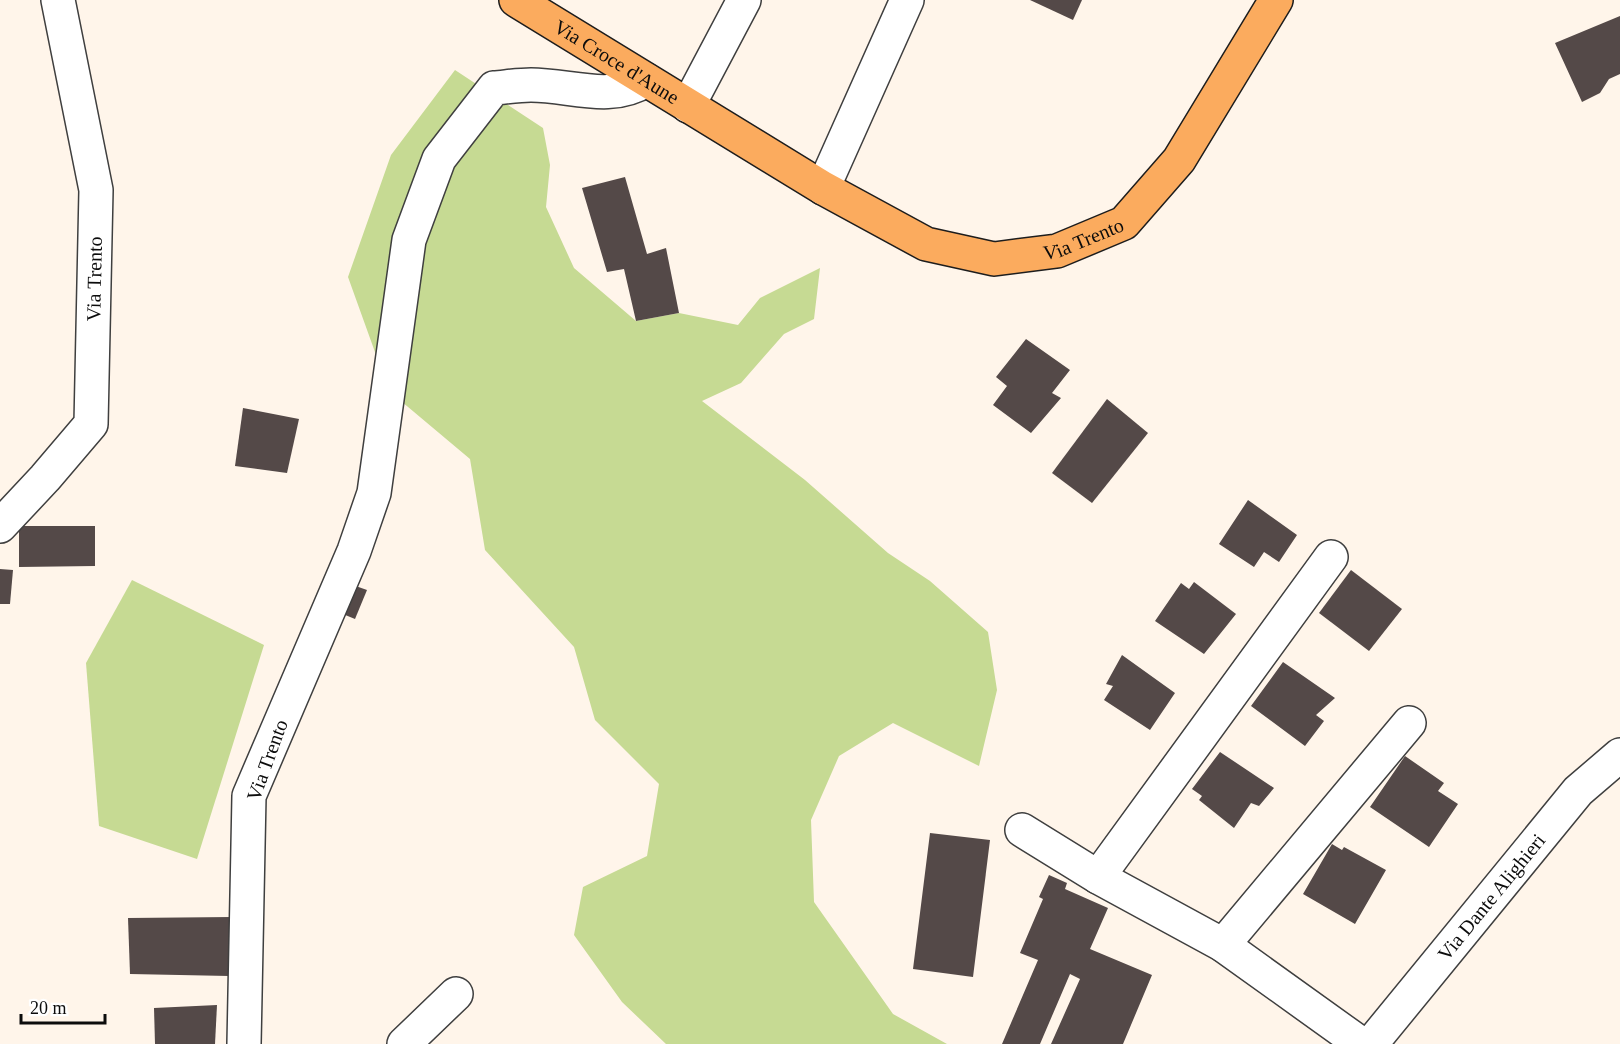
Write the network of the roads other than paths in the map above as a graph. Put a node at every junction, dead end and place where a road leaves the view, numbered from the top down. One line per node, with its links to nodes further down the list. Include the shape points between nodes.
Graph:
1 (58, 0): 9 (street, Via Trento, via 96,190 91,424)
2 (516, 0): 6 (main road, Via Croce d'Aune)
3 (744, 0): 7 (street)
4 (907, 0): 8 (street)
5 (1276, 0): 8 (main road, Via Trento, via 1179,160 1124,223 1057,251 994,259 926,244)
6 (646, 80): 7 (main road, Via Croce d'Aune); 17 (street, Via Trento, via 632,89 614,92 532,85 494,88 439,159 409,240 374,493 354,550 249,796)
7 (688, 106): 8 (main road, Via Trento)
8 (823, 188)
9 (0, 526)
10 (1330, 557): 14 (street)
11 (1409, 723): 15 (street)
12 (1620, 755): 20 (street, Via Dante Alighieri, via 1578,791)
13 (1022, 830): 14 (street)
14 (1098, 877): 15 (street)
15 (1223, 945): 19 (street)
16 (456, 994): 18 (street)
17 (244, 1044)
18 (404, 1044)
19 (1361, 1044)
20 (1371, 1044)

